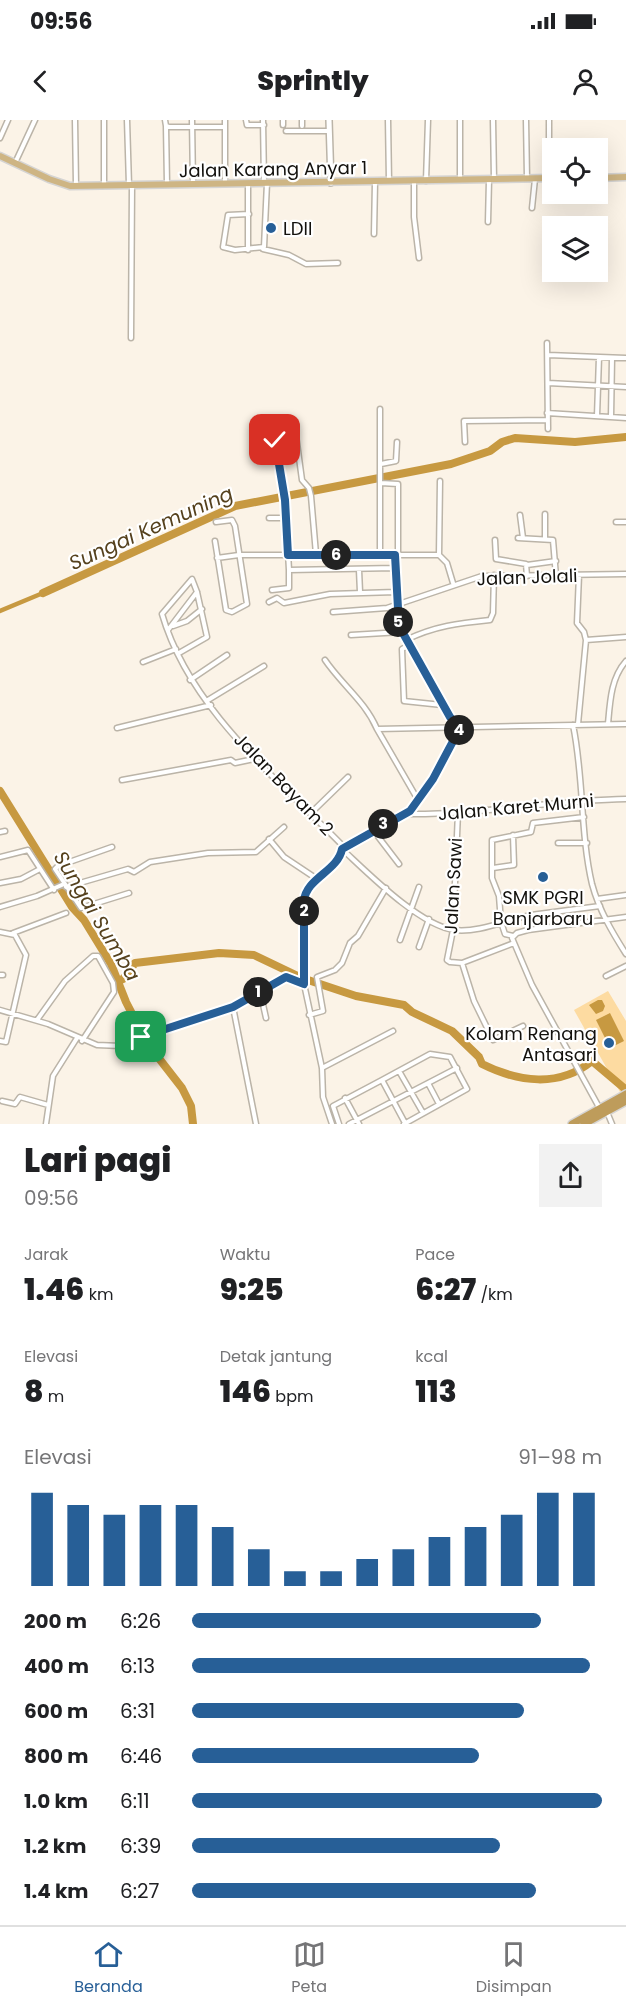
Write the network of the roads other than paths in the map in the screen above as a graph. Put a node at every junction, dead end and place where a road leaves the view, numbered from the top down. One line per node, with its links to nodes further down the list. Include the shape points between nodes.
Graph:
1 (8, 120): 25 (street)
2 (35, 120): 28 (street)
3 (75, 120): 47 (street)
4 (104, 120): 48 (street)
5 (127, 120): 44 (street)
6 (165, 120): 19 (street)
7 (192, 120): 21 (street)
8 (225, 120): 22 (street)
9 (246, 120): 18 (street, via 247,125)
10 (302, 120): 20 (street)
11 (329, 120): 24 (street)
12 (388, 120): 39 (street)
13 (428, 120): 35 (street)
14 (460, 120): 36 (street)
15 (493, 120): 34 (street)
16 (526, 120): 31 (street)
17 (549, 120): 26 (street)
18 (264, 123): 37 (street)
19 (166, 126): 21 (street); 45 (street)
20 (302, 126)
21 (191, 127): 22 (street); 46 (street)
22 (225, 127): 43 (street)
23 (286, 131): 24 (street)
24 (329, 131): 42 (street)
25 (0, 138)
26 (550, 138)
27 (0, 156): 28 (main road, Jalan Karang Anyar 1)
28 (15, 163): 47 (main road, Jalan Karang Anyar 1, via 63,185)
29 (626, 177): 30 (main road)
30 (608, 178)
31 (527, 179): 32 (main road, Jalan Karang Anyar 1); 34 (main road, Jalan Karang Anyar 1)
32 (535, 179): 33 (main road, Jalan Karang Anyar 1); 49 (street)
33 (542, 179)
34 (491, 180): 36 (main road, Jalan Karang Anyar 1); 51 (street)
35 (426, 181): 36 (main road, Jalan Karang Anyar 1); 40 (main road, Jalan Karang Anyar 1)
36 (460, 181)
37 (266, 182): 41 (main road, Jalan Karang Anyar 1); 42 (main road, Jalan Karang Anyar 1); 53 (street)
38 (375, 182): 39 (main road, Jalan Karang Anyar 1); 42 (main road, Jalan Karang Anyar 1); 52 (street)
39 (388, 182): 40 (main road, Jalan Karang Anyar 1)
40 (414, 182): 55 (street)
41 (248, 183): 43 (main road, Jalan Karang Anyar 1); 50 (street)
42 (331, 183)
43 (225, 184): 46 (main road, Jalan Karang Anyar 1)
44 (130, 185): 45 (main road, Jalan Karang Anyar 1); 48 (main road, Jalan Karang Anyar 1); 57 (street)
45 (167, 185): 46 (main road, Jalan Karang Anyar 1)
46 (193, 185)
47 (76, 186): 48 (main road, Jalan Karang Anyar 1)
48 (104, 186)
49 (532, 208)
50 (249, 214): 54 (street); 54 (street, via 228,215 223,244 226,249)
51 (488, 222)
52 (374, 234)
53 (264, 248): 54 (street); 56 (street, via 306,264)
54 (248, 250)
55 (419, 258)
56 (338, 263)
57 (131, 338)
58 (547, 343): 59 (street)
59 (548, 355): 60 (street); 63 (street)
60 (599, 357): 61 (street); 64 (street)
61 (612, 357): 62 (street); 65 (street)
62 (626, 358)
63 (548, 383): 64 (street); 68 (street)
64 (599, 386): 65 (street); 69 (street)
65 (611, 387): 66 (street); 70 (street)
66 (626, 387)
67 (380, 409): 76 (street)
68 (547, 413): 69 (street); 72 (street)
69 (597, 416): 70 (street)
70 (611, 417): 71 (street)
71 (626, 418)
72 (548, 420): 73 (street); 75 (street, via 464,422)
73 (548, 429)
74 (397, 442): 76 (street, via 396,461)
75 (465, 442)
76 (381, 464): 78 (street)
77 (440, 481): 94 (street)
78 (381, 482): 92 (street); 93 (street, via 398,484)
79 (544, 514): 86 (street)
80 (520, 515): 86 (street, via 520,538)
81 (286, 517): 82 (street); 89 (street, via 273,419 294,421 302,480 311,496); 91 (street)
82 (269, 518)
83 (216, 522): 90 (street, via 234,522)
84 (616, 522): 85 (street)
85 (626, 522)
86 (545, 538): 96 (street, via 553,540)
87 (495, 540): 97 (street, via 496,559)
88 (215, 541): 95 (street)
89 (316, 554): 91 (street); 92 (street)
90 (239, 555): 91 (street); 95 (street); 95 (street, via 247,604 232,612 226,610)
91 (288, 555): 99 (street)
92 (380, 555): 93 (street)
93 (397, 555): 94 (street); 98 (street)
94 (439, 555): 106 (street, via 447,563)
95 (217, 558)
96 (556, 561): 97 (street); 105 (street)
97 (527, 565): 104 (street)
98 (395, 568): 100 (street); 108 (street)
99 (289, 570): 100 (street); 107 (street, via 289,588)
100 (359, 570): 110 (street)
101 (626, 574): 103 (street, Jalan Jolali)
102 (494, 575): 104 (street, Jalan Jolali); 106 (street, Jalan Jolali); 120 (street, via 491,619 459,621)
103 (579, 575): 105 (street, Jalan Jolali); 121 (street, via 576,622)
104 (527, 576): 105 (street, Jalan Jolali)
105 (556, 576)
106 (453, 583): 112 (street, Jalan Jolali)
107 (272, 590)
108 (396, 591): 110 (street); 112 (street)
109 (197, 592): 113 (street); 115 (street); 116 (street, via 193,580 189,580 163,610)
110 (360, 592): 111 (street, via 284,603 277,598)
111 (269, 602)
112 (397, 605): 114 (street, Jalan Jolali); 117 (street)
113 (202, 609): 115 (street, via 187,621); 123 (street, via 207,638)
114 (333, 612)
115 (172, 626): 116 (street)
116 (168, 630): 123 (street, Jalan Bayam 2)
117 (401, 632): 118 (street); 120 (street)
118 (351, 635)
119 (626, 637): 121 (street)
120 (406, 640): 122 (street)
121 (586, 640): 133 (street)
122 (409, 645): 132 (street); 132 (street, via 402,648 404,701)
123 (178, 651): 127 (street); 129 (street, Jalan Bayam 2)
124 (227, 655): 129 (street)
125 (325, 660): 139 (street, via 360,698)
126 (626, 661): 134 (street, via 618,670)
127 (143, 662)
128 (264, 666): 130 (street)
129 (190, 680): 130 (street, Jalan Bayam 2)
130 (208, 700): 131 (street, Jalan Bayam 2)
131 (211, 705): 137 (street); 140 (street, Jalan Bayam 2)
132 (443, 705): 138 (street)
133 (578, 724): 134 (street); 136 (street)
134 (608, 724): 135 (street)
135 (626, 724)
136 (573, 725): 138 (street); 145 (street)
137 (117, 728)
138 (460, 728): 139 (street); 143 (street)
139 (377, 729): 143 (street)
140 (255, 759): 142 (street); 147 (street, Jalan Bayam 2)
141 (348, 777): 147 (street)
142 (122, 780)
143 (418, 800): 148 (street)
144 (626, 800): 145 (street, Jalan Karet Murni)
145 (583, 802): 146 (street, Jalan Karet Murni); 149 (street)
146 (458, 812): 148 (street, Jalan Karet Murni); 179 (street, Jalan Sawi)
147 (311, 813): 157 (street, Jalan Bayam 2)
148 (406, 814): 151 (street)
149 (585, 817): 152 (street, via 533,823 531,832); 155 (street)
150 (284, 827): 153 (street)
151 (373, 830): 157 (street); 159 (street)
152 (513, 835): 160 (street, via 494,838); 160 (street, via 514,865)
153 (268, 839): 162 (street, via 284,857); 164 (street, via 256,852 208,853 150,862 134,872 122,870)
154 (558, 843): 155 (street)
155 (588, 843): 170 (street)
156 (112, 847): 164 (street, via 56,867)
157 (343, 848): 162 (street, via 338,860); 166 (street, Jalan Bayam 2)
158 (0, 857): 161 (street, via 27,849)
159 (399, 864)
160 (493, 868): 178 (street)
161 (39, 869): 163 (street, via 21,879); 167 (street)
162 (317, 879): 190 (street, via 304,896)
163 (0, 883)
164 (64, 885): 167 (street); 168 (street, via 81,908)
165 (418, 887): 173 (street)
166 (386, 888): 173 (street, Jalan Bayam 2); 195 (street, via 350,943 342,963 335,970 320,974 317,983 323,1011)
167 (55, 889): 171 (street)
168 (129, 893)
169 (626, 895): 170 (street)
170 (597, 899): 172 (street)
171 (0, 906)
172 (600, 906): 177 (street); 178 (street)
173 (413, 909): 176 (street, Jalan Bayam 2); 183 (street)
174 (66, 914): 181 (street)
175 (626, 917): 177 (street)
176 (429, 919): 179 (street, Jalan Bayam 2); 185 (street)
177 (605, 919): 182 (street, via 528,930); 186 (street)
178 (501, 922): 179 (street); 182 (street, via 505,934)
179 (453, 930): 187 (street, Jalan Sawi, via 447,960)
180 (0, 932): 181 (street)
181 (13, 933): 194 (street, via 26,955)
182 (513, 936): 184 (street)
183 (400, 940)
184 (514, 943): 187 (street); 215 (street, via 532,985)
185 (419, 947)
186 (626, 954)
187 (462, 963): 198 (street, via 474,1001 493,1039)
188 (626, 966): 189 (street)
189 (606, 976)
190 (304, 984): 191 (street, via 286,977); 195 (street)
191 (260, 991): 192 (street); 196 (street)
192 (233, 1007): 202 (street, via 121,1046); 219 (street)
193 (0, 1010): 194 (street)
194 (13, 1013): 197 (street); 201 (street, via 6,1042)
195 (309, 1015): 203 (street)
196 (266, 1018)
197 (37, 1020): 200 (street); 202 (street, via 68,977 98,956 114,992)
198 (523, 1026)
199 (393, 1031): 203 (street)
200 (77, 1038): 202 (street); 214 (street, via 54,1072)
201 (0, 1041)
202 (82, 1041)
203 (322, 1068): 220 (street, via 323,1097)
204 (457, 1068): 205 (street, via 450,1057 435,1054); 207 (street); 213 (street, via 467,1089)
205 (399, 1071): 206 (street); 208 (street)
206 (382, 1080): 210 (street); 212 (street)
207 (428, 1083): 208 (street); 213 (street)
208 (411, 1092): 212 (street); 216 (street)
209 (626, 1097): 215 (highway)
210 (345, 1098): 217 (street); 221 (street, via 333,1106)
211 (2, 1101): 214 (street, via 15,1104 20,1097)
212 (393, 1101): 217 (street); 223 (street)
213 (439, 1104): 216 (street)
214 (48, 1106): 218 (street)
215 (603, 1110): 224 (highway); 225 (highway); 226 (street)
216 (423, 1113): 223 (street)
217 (358, 1122): 222 (street)
218 (46, 1124)
219 (256, 1124)
220 (332, 1124)
221 (339, 1124)
222 (350, 1124)
223 (405, 1124)
224 (572, 1124)
225 (584, 1124)
226 (612, 1124)

